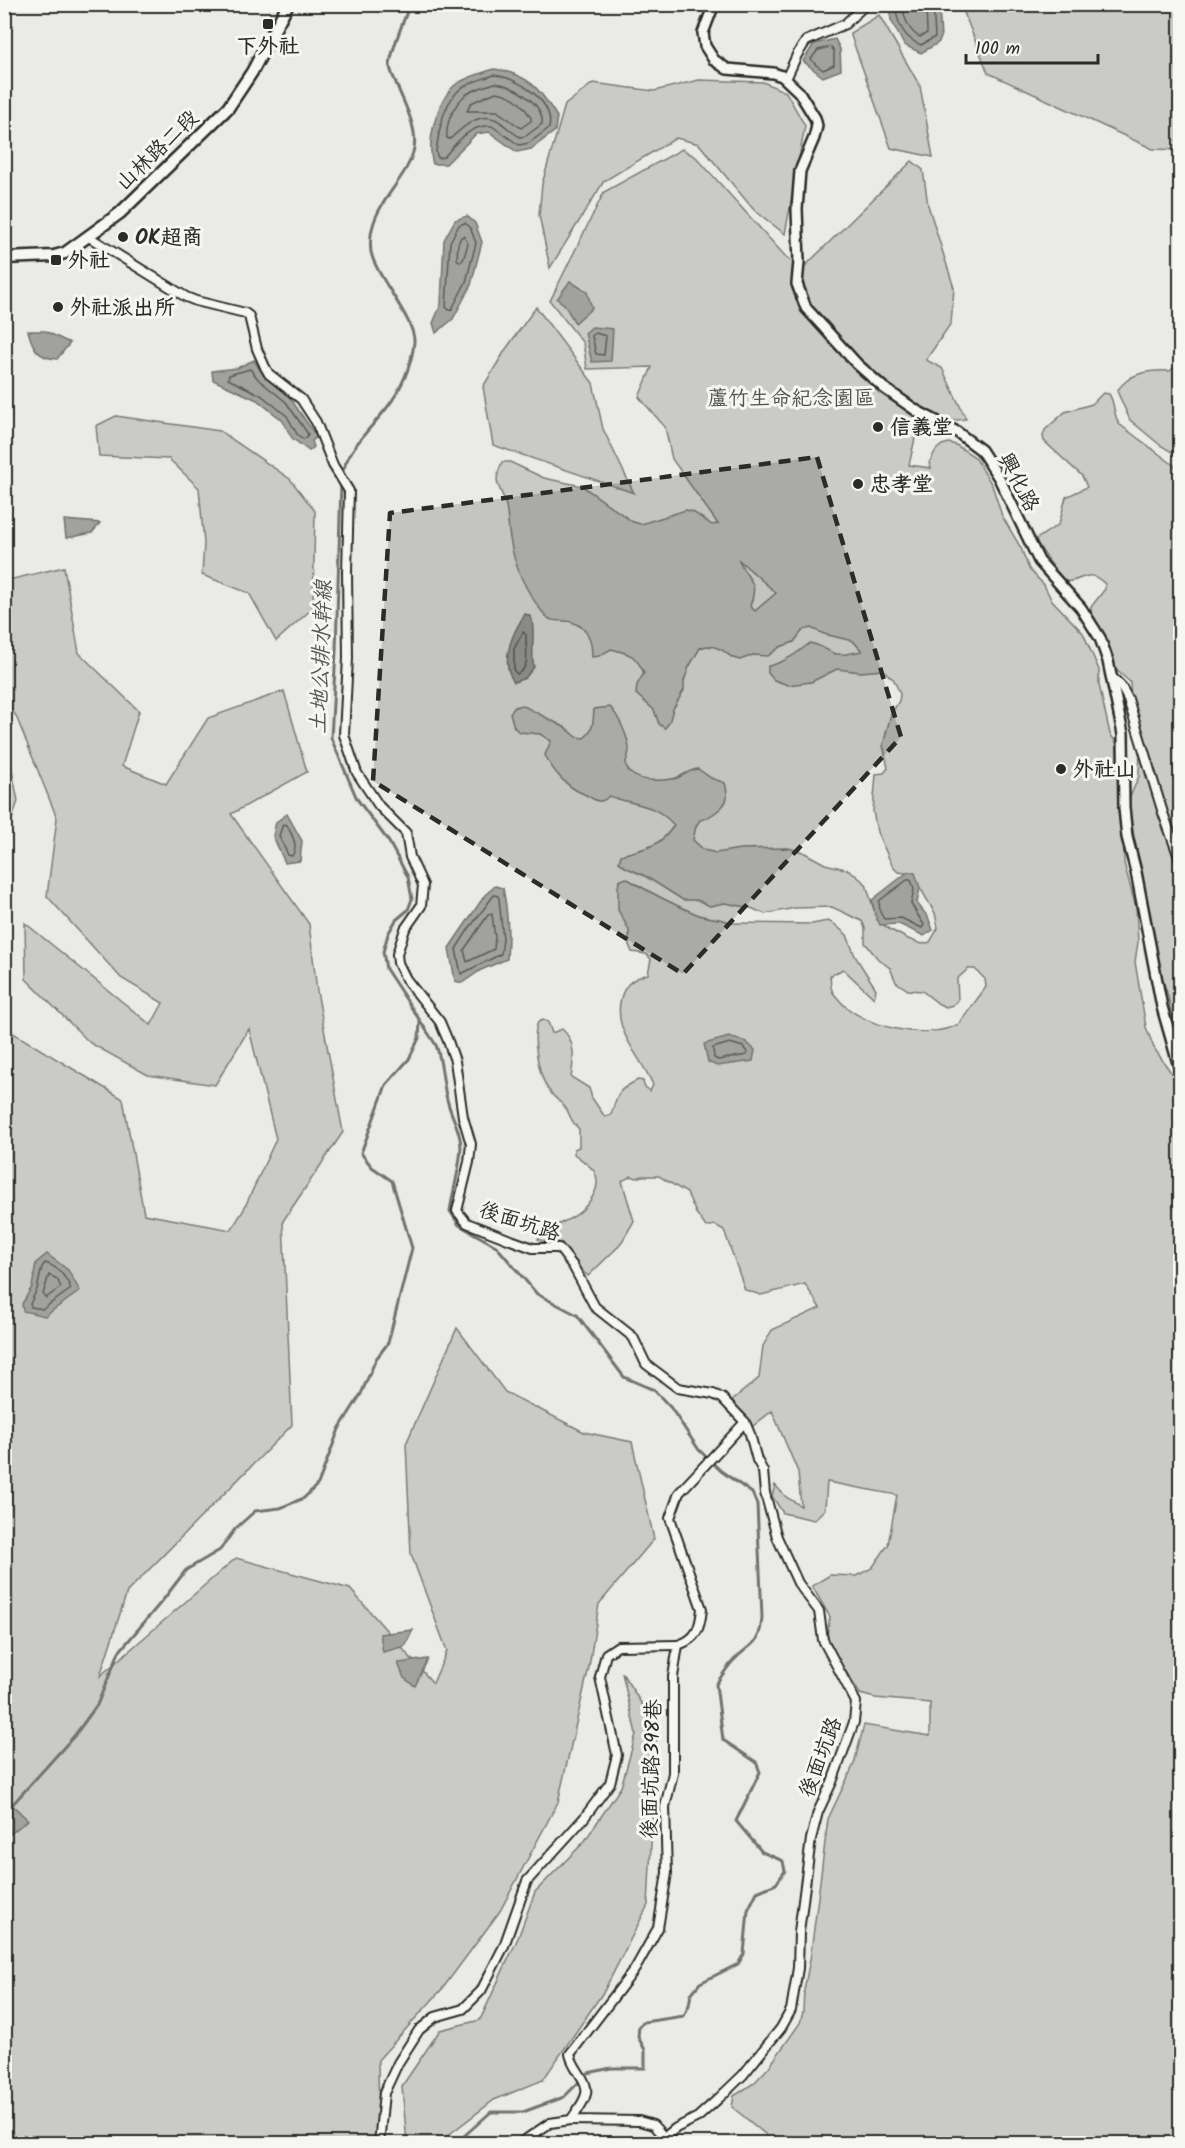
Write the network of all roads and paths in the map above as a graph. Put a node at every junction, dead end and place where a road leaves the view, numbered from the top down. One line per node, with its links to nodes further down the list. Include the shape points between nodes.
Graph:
1 (288, 4): 5 (main road, 山林路二段, via 228,108 134,200)
2 (714, 4): 4 (street, via 703,33 705,46 714,60 727,69 773,73)
3 (866, 4): 4 (street, via 845,24 806,41)
4 (786, 79): 7 (street, 興化路, via 809,105 817,126 801,171 797,209 797,284 806,308 857,364 884,387 981,450 1039,561 1095,627)
5 (89, 237): 6 (main road, 山林路二段, via 54,256); 10 (street, 後面坑路, via 196,302 249,316 265,368 301,399 347,488 348,658 344,735 357,773 379,806 406,833 423,885 421,906 405,928 397,954 406,979 440,1022 455,1061 471,1144 457,1211 467,1223 533,1248 559,1248 595,1307 633,1337 646,1364 678,1388 722,1398)
6 (4, 258)
7 (1112, 677): 8 (street, via 1128,699); 9 (street, 興化路, via 1123,734 1127,837 1153,970)
8 (1180, 860)
9 (1180, 1070)
10 (744, 1422): 11 (street, via 679,1493 670,1518 702,1610 700,1625 689,1642); 13 (street, 後面坑路, via 764,1471 765,1493 777,1537 798,1583 819,1611 823,1640 852,1694 856,1710 811,1839 791,2010 743,2075 698,2116)
11 (678, 1645): 12 (street, 後面坑路398巷, via 673,1677 673,1773 665,1806 667,1873 658,1928 635,1969 570,2054 571,2063 585,2084 586,2096); 14 (street, via 618,1646 606,1654 600,1677 617,1755 610,1783 585,1818 527,1881 504,1946 481,1991 463,2009 435,2017 419,2030 384,2093)
12 (571, 2120): 13 (street, via 639,2121 653,2125); 15 (street, via 550,2123)
13 (664, 2137): 16 (street, 後面坑路)
14 (378, 2144)
15 (519, 2144)
16 (656, 2144)

